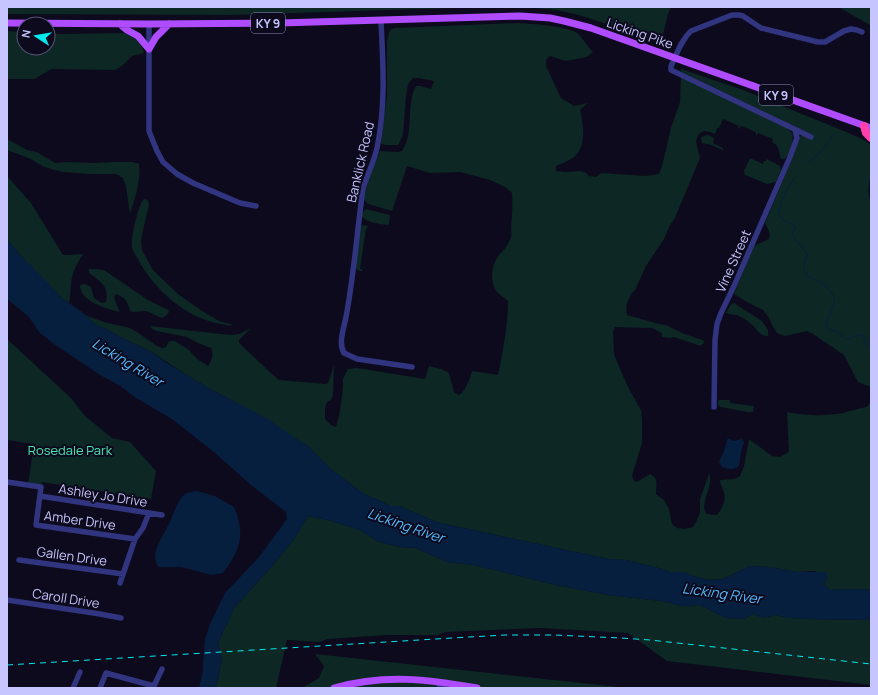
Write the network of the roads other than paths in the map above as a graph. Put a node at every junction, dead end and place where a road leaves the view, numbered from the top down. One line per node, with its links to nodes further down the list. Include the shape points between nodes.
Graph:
1 (381, 21): 5 (main road, Licking Pike / KY 9); 8 (main road, Licking Pike / KY 9, via 505,16 550,18 591,28); 14 (street, Banklick Road, via 383,102 376,153 363,189 342,351 357,359)
2 (7, 23): 3 (main road, Licking Pike / KY 9)
3 (120, 24): 4 (main road, Licking Pike / KY 9); 7 (main road, via 138,36)
4 (149, 24): 5 (main road, Licking Pike / KY 9); 7 (street)
5 (169, 24): 7 (main road, via 156,37)
6 (862, 32): 8 (street, via 844,31 825,42 818,42 761,28 743,16 732,15 691,31 683,40)
7 (149, 49): 13 (street, via 149,132 163,162 193,183 240,203)
8 (675, 58): 9 (main road, Licking Pike / KY 9); 10 (street, via 671,66 673,72)
9 (868, 127): 12 (highway, via 866,133)
10 (795, 130): 11 (street); 15 (street, Vine Street, via 796,138 790,157 717,324)
11 (811, 137)
12 (871, 138)
13 (256, 206)
14 (412, 367)
15 (714, 407)
16 (7, 482): 17 (street, Amber Drive, via 41,487)
17 (40, 496): 18 (street, Ashley Jo Drive); 20 (street, Amber Drive, via 36,525)
18 (149, 513): 19 (street, Ashley Jo Drive); 20 (street, via 143,528)
19 (162, 515)
20 (135, 538): 22 (street)
21 (19, 560): 22 (street, Gallen Drive)
22 (122, 574): 23 (street)
23 (120, 582)
24 (7, 600): 25 (street, Caroll Drive)
25 (122, 618)
26 (162, 669): 29 (street)
27 (80, 672): 30 (street)
28 (438, 682): 32 (main road, via 387,679); 33 (street); 34 (main road)
29 (153, 687): 31 (street, via 106,673)
30 (73, 688)
31 (100, 688)
32 (334, 688)
33 (444, 688)
34 (478, 688)

